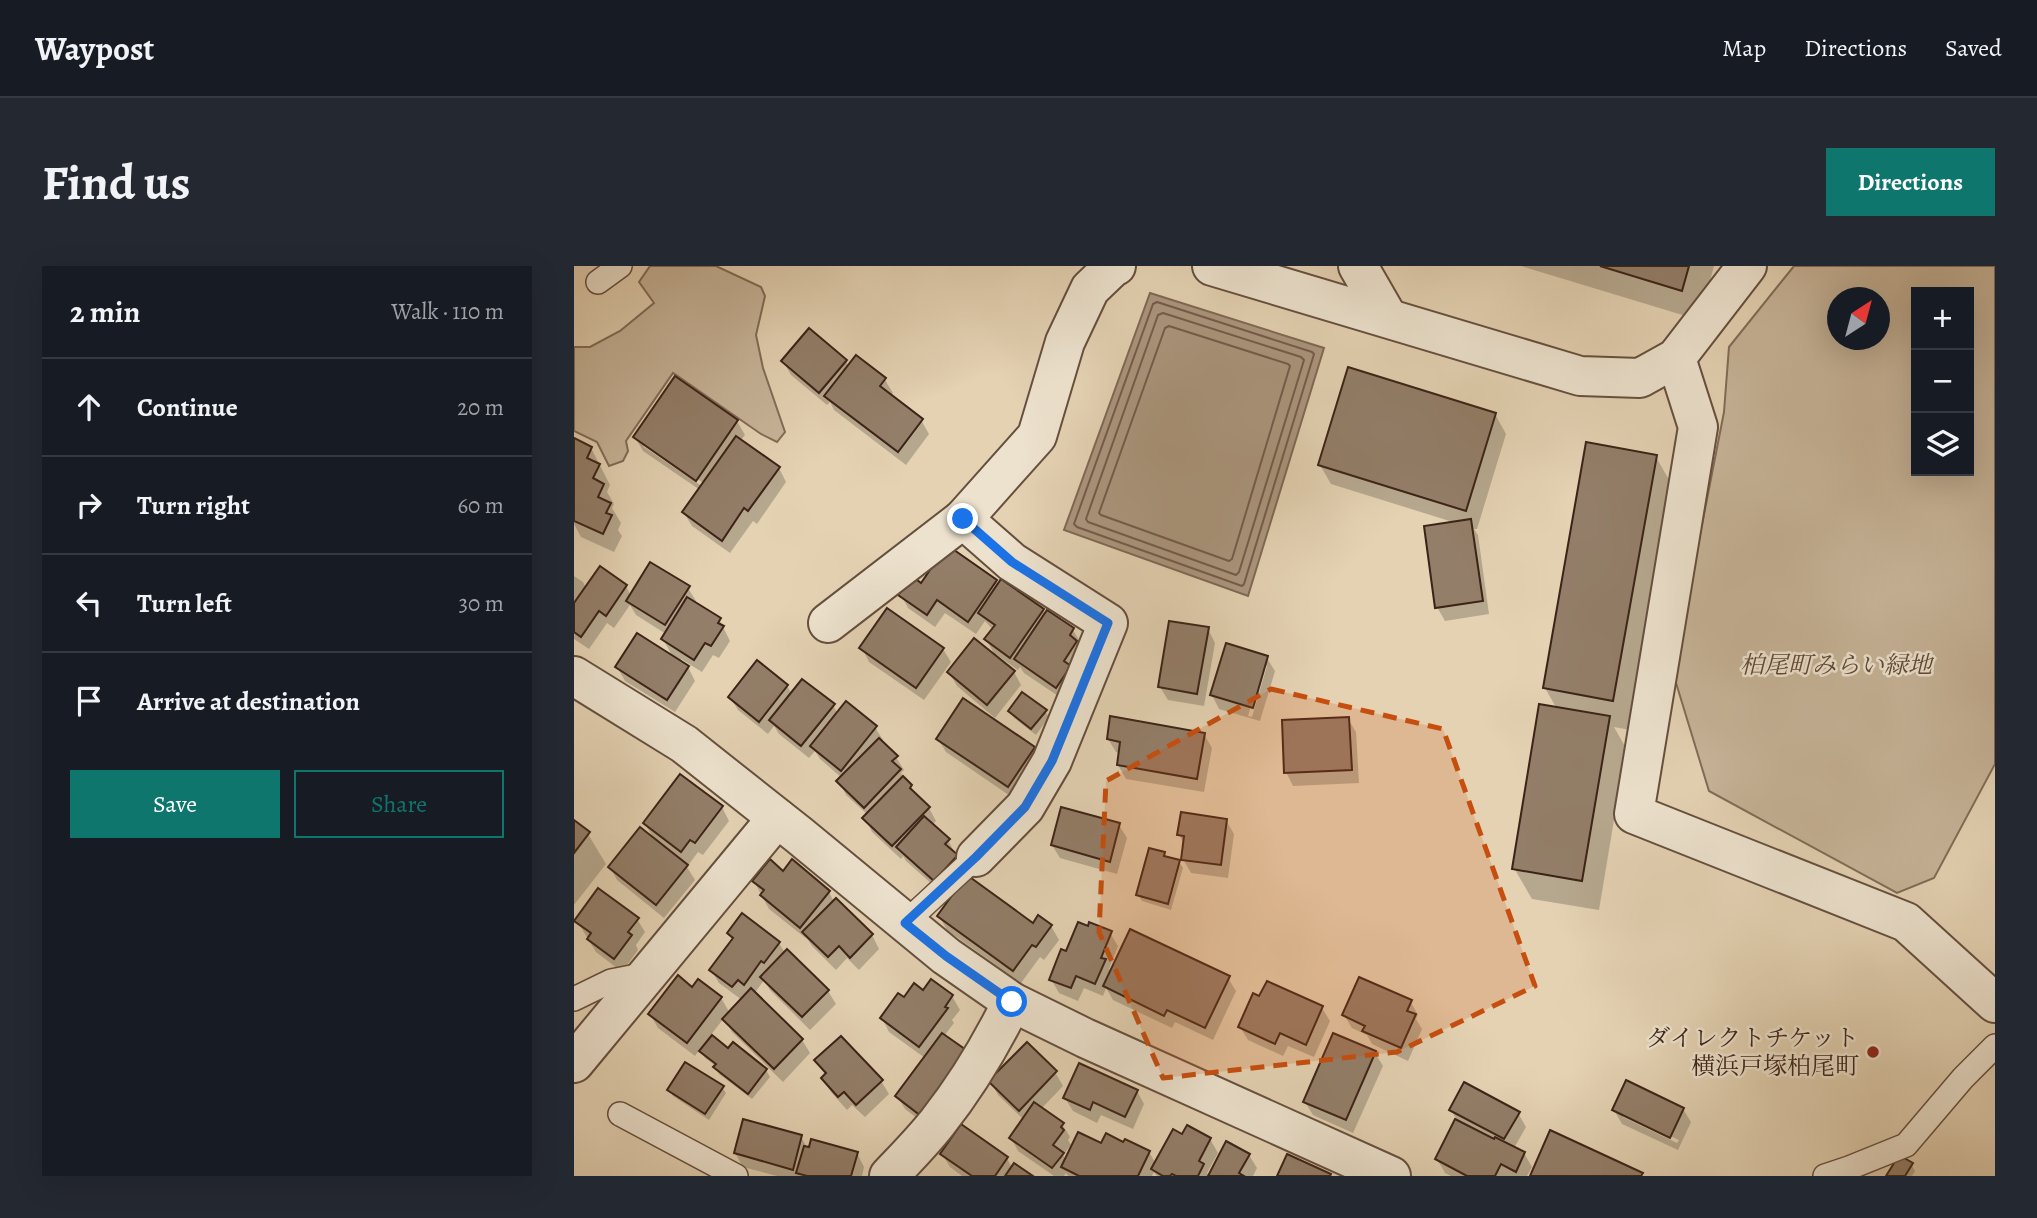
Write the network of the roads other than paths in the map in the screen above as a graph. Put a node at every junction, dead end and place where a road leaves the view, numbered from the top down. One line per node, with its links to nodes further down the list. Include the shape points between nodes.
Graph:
1 (620, 266): 6 (lane)
2 (1116, 266): 9 (street, via 1090,289 1065,342 1037,436)
3 (1212, 266): 7 (street)
4 (1358, 266): 7 (street)
5 (1746, 266): 8 (street)
6 (598, 282)
7 (1388, 318): 8 (street, via 1580,376 1640,378)
8 (1676, 358): 18 (street, via 1698,427 1634,814 1906,922)
9 (963, 519): 10 (street); 13 (street, via 1012,562 1108,623 1052,761 1025,807)
10 (828, 623)
11 (574, 676): 12 (street, via 684,744)
12 (777, 818): 14 (street); 15 (street)
13 (976, 857): 14 (lane)
14 (905, 923): 17 (street)
15 (650, 974): 16 (lane, via 611,981); 20 (street)
16 (574, 999)
17 (1012, 1002): 23 (street, via 970,1079); 24 (street)
18 (1995, 1003)
19 (1995, 1046): 25 (lane, via 1906,1145)
20 (578, 1072)
21 (620, 1114): 22 (lane)
22 (736, 1176)
23 (889, 1176)
24 (1391, 1176)
25 (1825, 1176)

